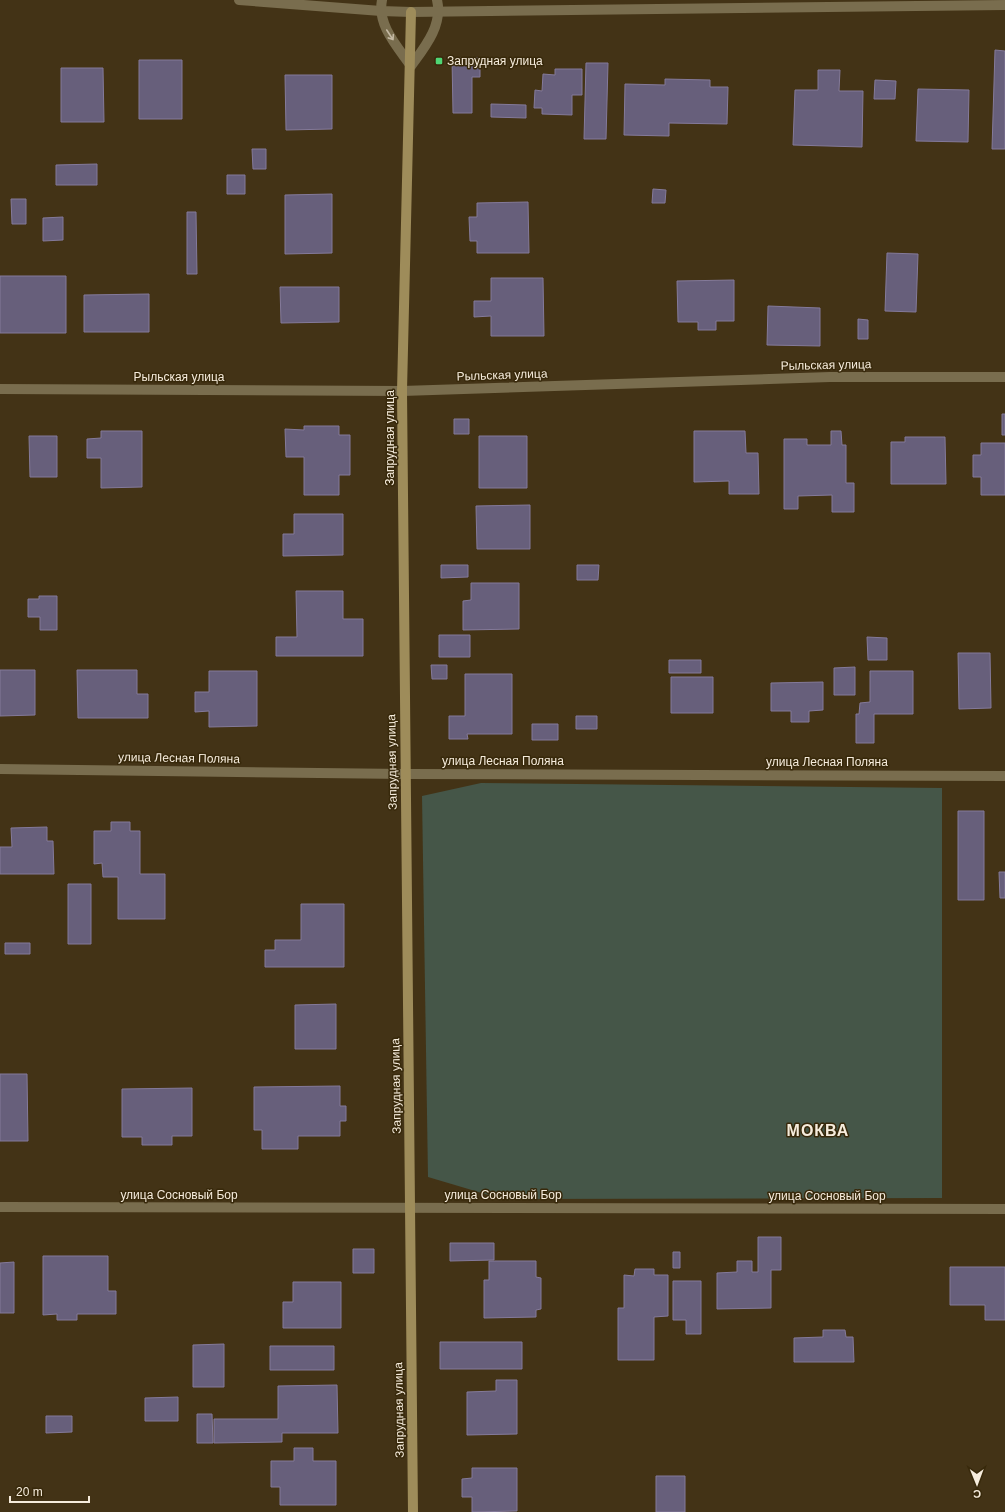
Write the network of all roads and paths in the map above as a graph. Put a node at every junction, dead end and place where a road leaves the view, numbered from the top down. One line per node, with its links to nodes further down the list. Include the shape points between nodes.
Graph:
1 (239, 0): 5 (street)
2 (382, 0): 5 (street)
3 (438, 0): 6 (street)
4 (1005, 5): 6 (street)
5 (381, 11): 7 (street); 8 (street, one-way to 8, via 385,27)
6 (439, 11): 7 (street); 8 (street, via 426,47)
7 (411, 12): 8 (street, Запрудная улица)
8 (410, 66): 11 (street, Запрудная улица)
9 (1005, 377): 11 (street, Рыльская улица, via 830,377)
10 (0, 389): 11 (street, Рыльская улица)
11 (402, 391): 13 (street, Запрудная улица)
12 (0, 769): 13 (street, улица Лесная Поляна)
13 (405, 774): 14 (street, улица Лесная Поляна); 16 (street, Запрудная улица)
14 (1005, 776)
15 (0, 1207): 16 (street, улица Сосновый Бор)
16 (410, 1208): 17 (street, улица Сосновый Бор); 18 (street, Запрудная улица)
17 (1005, 1209)
18 (413, 1512)

